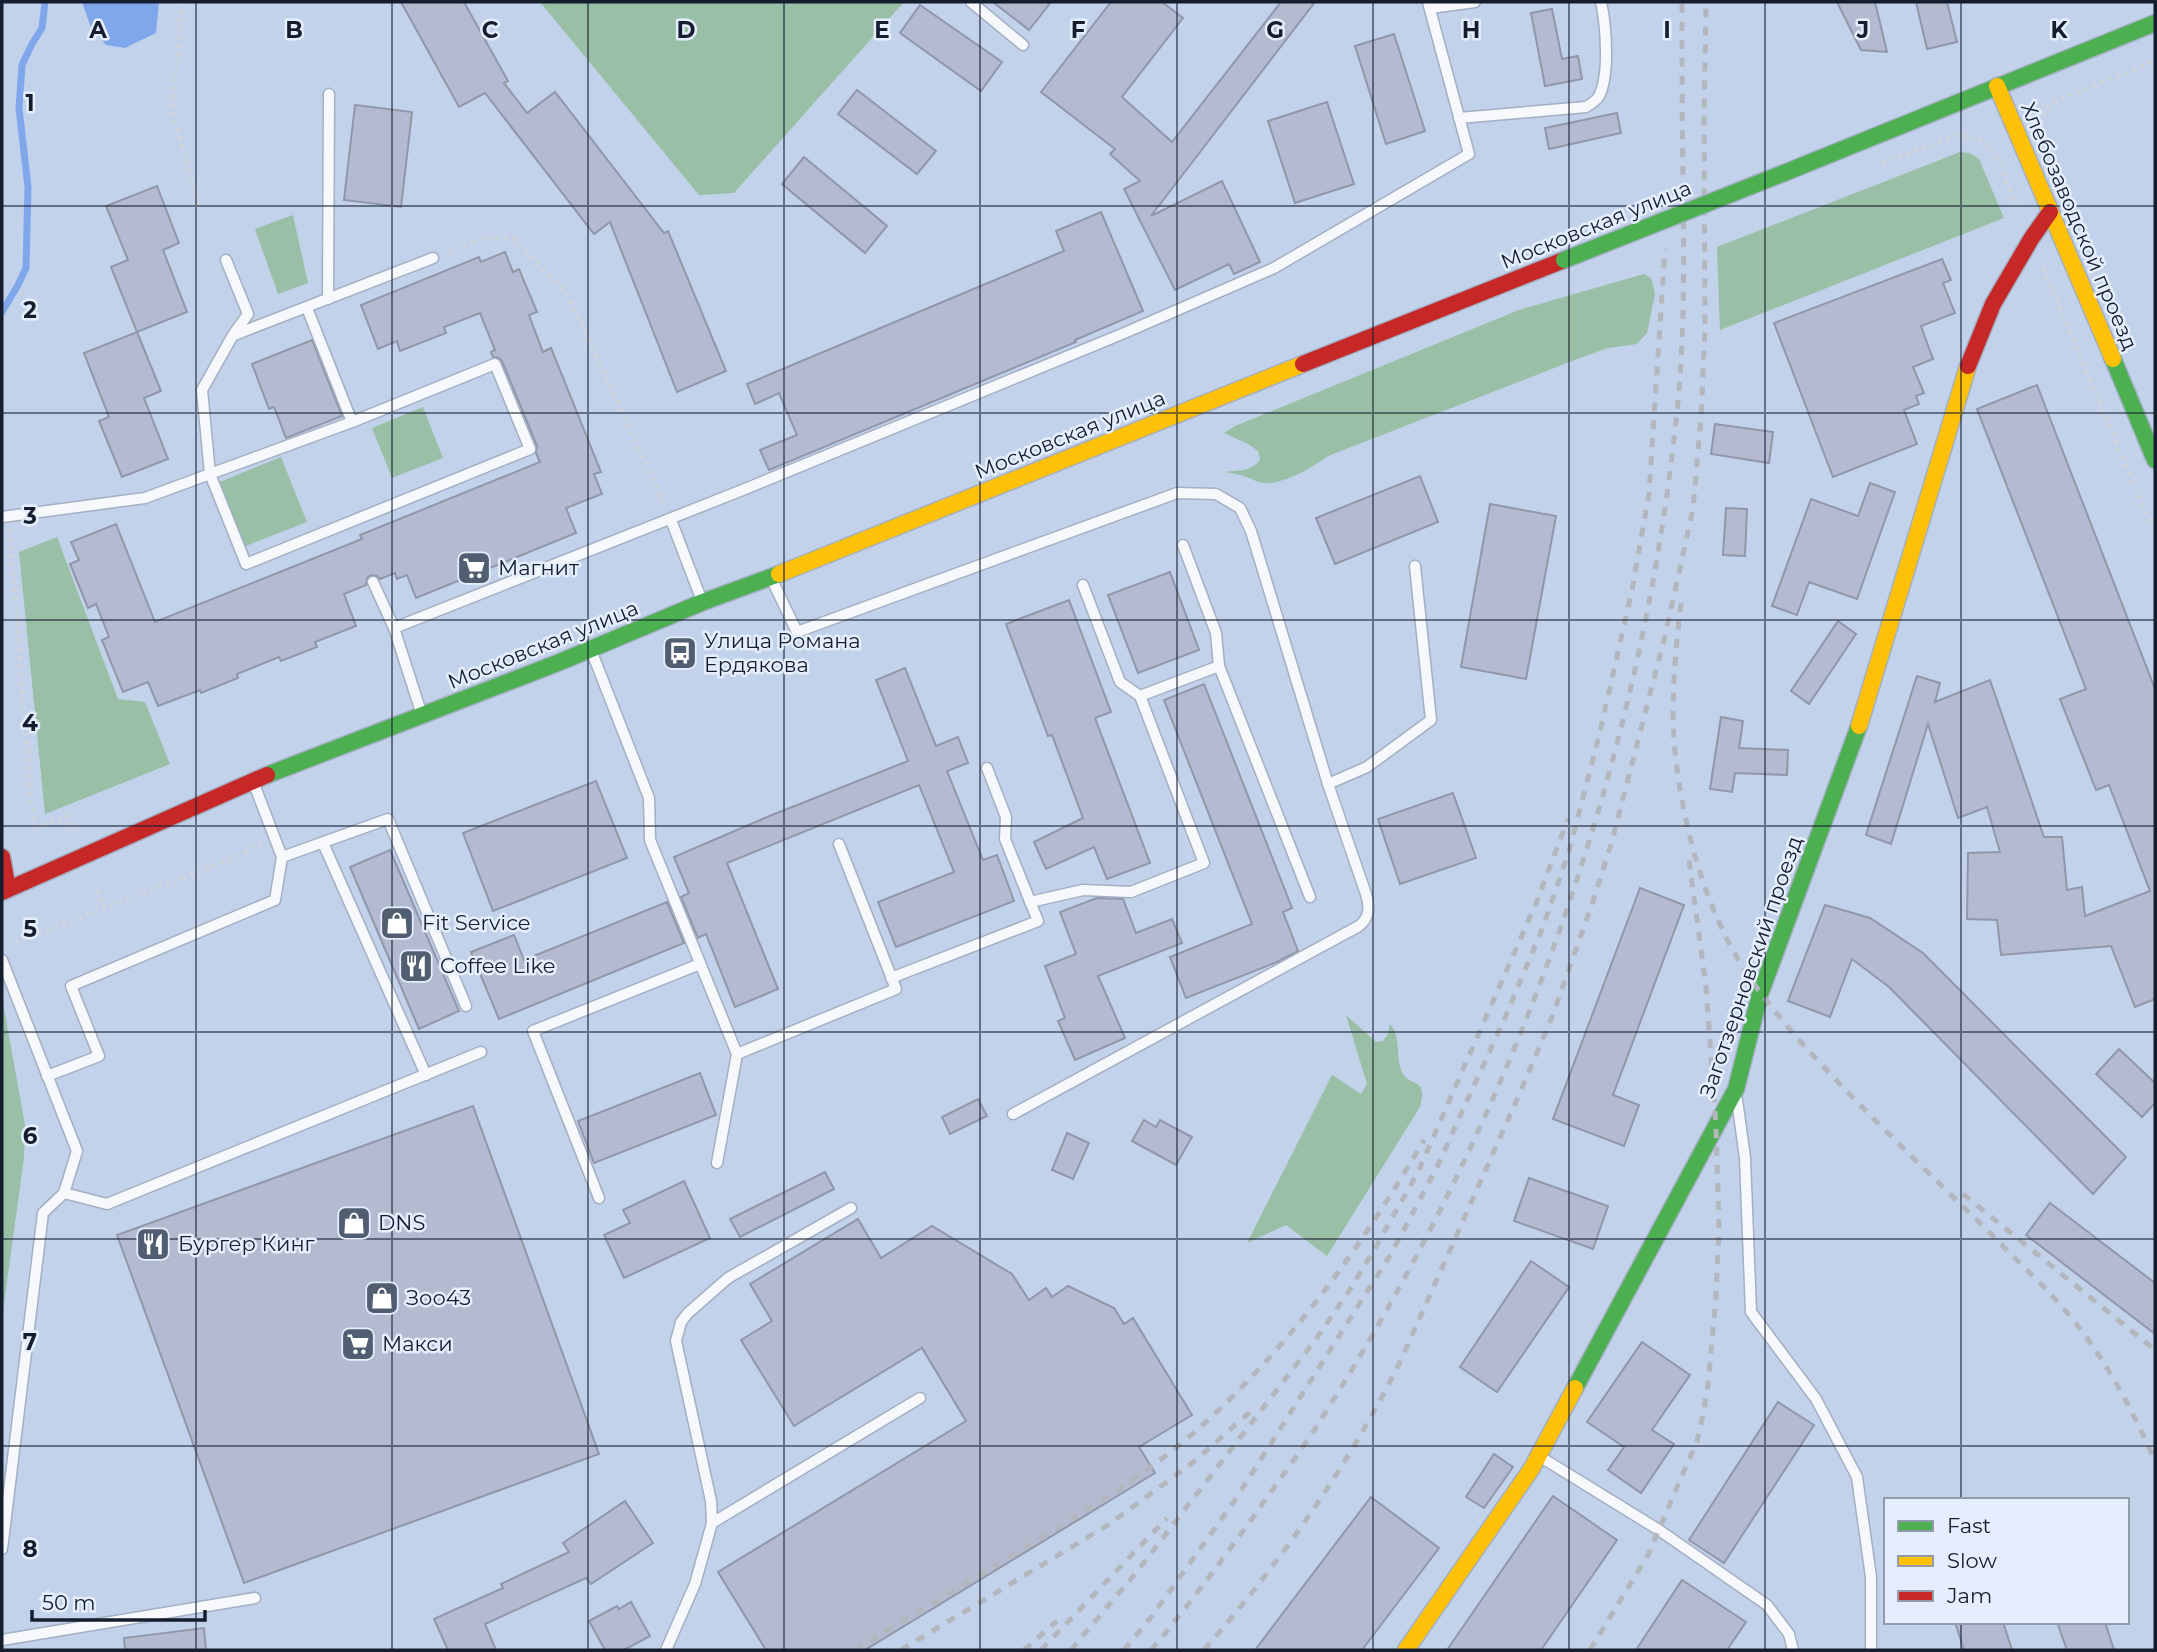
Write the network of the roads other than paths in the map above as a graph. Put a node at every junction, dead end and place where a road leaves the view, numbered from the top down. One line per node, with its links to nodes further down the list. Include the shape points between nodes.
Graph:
1 (971, 2): 6 (lane)
2 (1475, 2): 4 (lane)
3 (1601, 2): 9 (lane, via 1606,58 1602,86 1594,102 1586,107)
4 (1429, 5): 9 (lane)
5 (2155, 23): 7 (main road, Московская улица)
6 (1023, 45)
7 (1997, 86): 10 (main road, Хлебозаводской проезд); 23 (main road, Московская улица, bridge)
8 (329, 94): 13 (lane)
9 (1459, 118): 20 (lane, via 1469,154 1275,268)
10 (2050, 212): 17 (main road, Хлебозаводской проезд); 50 (main road, Заготзерновский проезд, via 1993,304 1967,369 1867,704 1760,994)
11 (433, 258): 13 (lane)
12 (226, 260): 15 (lane, via 248,314)
13 (328, 299): 14 (lane)
14 (307, 308): 15 (lane); 16 (lane)
15 (233, 335): 18 (lane, via 202,390)
16 (352, 422): 18 (lane); 18 (lane, via 495,364 530,449 246,564)
17 (2155, 460)
18 (210, 474): 19 (lane, via 145,498)
19 (5, 516)
20 (671, 520): 26 (lane); 27 (lane)
21 (1183, 545): 29 (lane, via 1216,633)
22 (1415, 566): 34 (lane, via 1431,720 1367,767)
23 (770, 577): 26 (main road, Московская улица); 34 (lane, via 797,632 1177,493 1216,494 1240,508 1251,531)
24 (373, 582): 27 (lane)
25 (1083, 585): 30 (lane, via 1121,682)
26 (703, 602): 28 (main road, Московская улица)
27 (394, 628): 31 (lane)
28 (591, 650): 31 (main road, Московская улица); 43 (lane, via 649,799 650,840)
29 (1219, 666): 30 (lane); 40 (lane)
30 (1140, 696): 41 (lane, via 1203,863 1131,892 1083,890)
31 (422, 716): 33 (main road, Московская улица)
32 (987, 768): 41 (lane, via 1006,817 1006,839)
33 (252, 781): 38 (lane); 39 (main road, Московская улица)
34 (1328, 784): 51 (lane, via 1366,894 1365,921)
35 (323, 843): 38 (lane); 45 (lane, via 388,819); 48 (lane)
36 (839, 844): 44 (lane)
37 (2, 857): 39 (main road)
38 (282, 858): 49 (lane, via 275,900 71,986 99,1056)
39 (5, 890)
40 (1310, 897)
41 (1030, 902): 44 (lane, via 1038,921)
42 (2, 960): 49 (lane)
43 (700, 964): 47 (lane); 54 (lane, via 533,1031)
44 (891, 978): 47 (lane, via 896,989)
45 (466, 1006)
46 (481, 1052): 48 (lane)
47 (737, 1054): 52 (lane)
48 (426, 1075): 53 (lane, via 107,1204)
49 (47, 1076): 53 (lane, via 78,1151)
50 (1736, 1089): 57 (main road, Заготзерновский проезд); 65 (lane, via 1745,1158 1751,1312 1816,1399 1857,1477 1871,1577)
51 (1013, 1114)
52 (717, 1163)
53 (64, 1193): 59 (lane, via 43,1213)
54 (599, 1198)
55 (851, 1208): 58 (lane, via 728,1278 681,1322 676,1341)
56 (920, 1398): 58 (lane)
57 (1539, 1455): 63 (main road, Заготзерновский проезд); 64 (lane, via 1767,1605 1789,1634)
58 (712, 1523): 62 (lane, via 695,1584)
59 (2, 1549)
60 (255, 1598): 61 (lane)
61 (2, 1640)
62 (666, 1650)
63 (1406, 1650)
64 (1793, 1650)
65 (1871, 1650)

